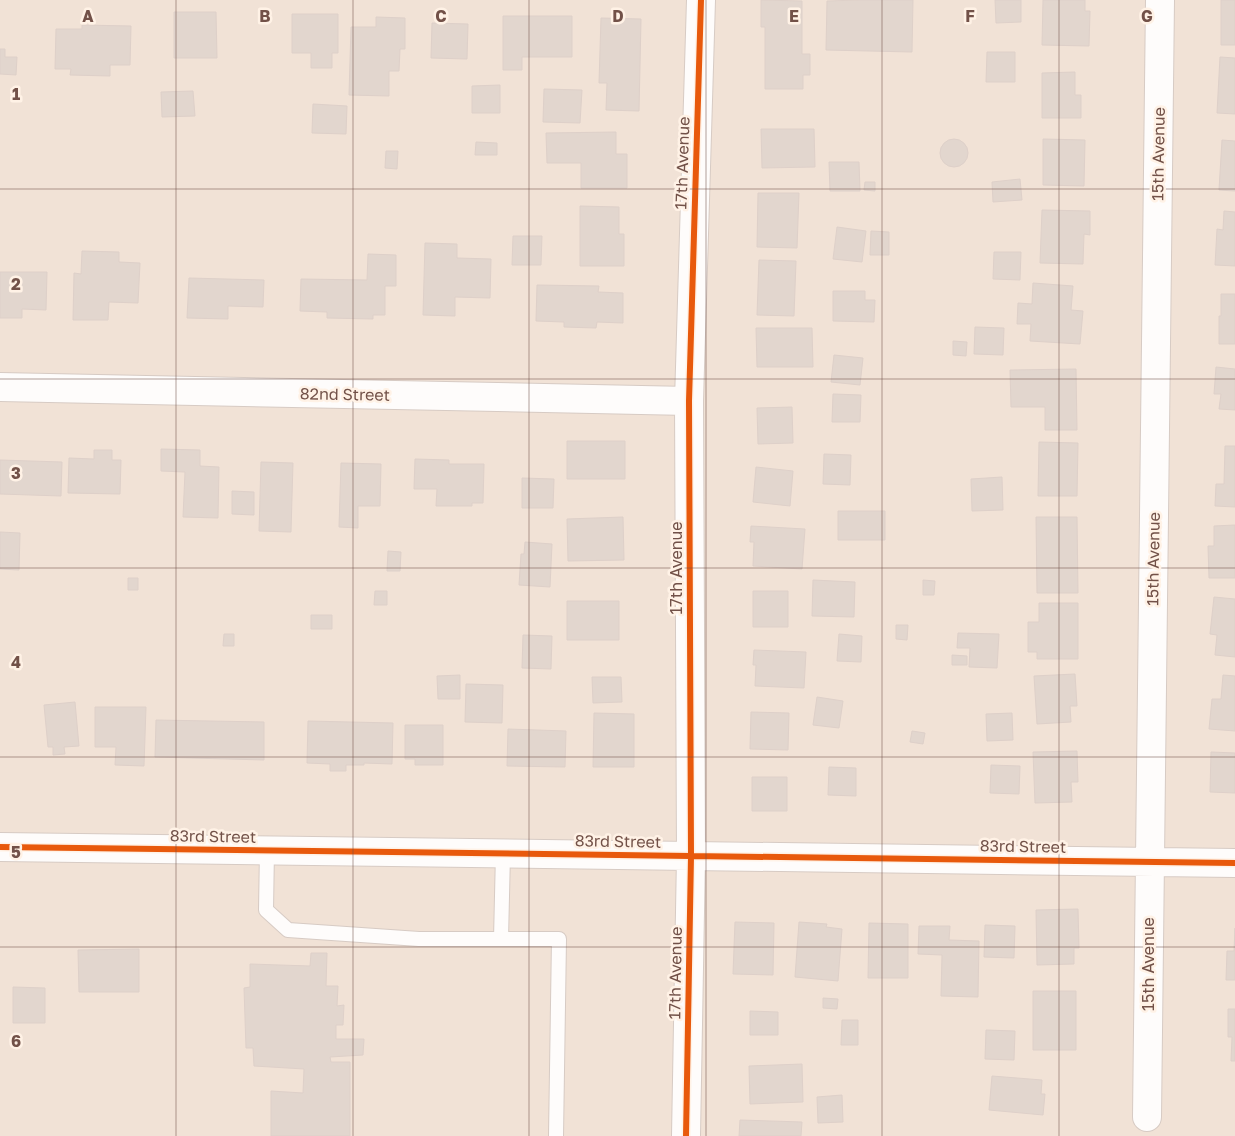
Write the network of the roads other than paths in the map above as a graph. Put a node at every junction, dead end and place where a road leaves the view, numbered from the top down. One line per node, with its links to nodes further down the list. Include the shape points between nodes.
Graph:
1 (701, 0): 4 (street, 17th Avenue)
2 (1160, 0): 9 (street, 15th Avenue)
3 (0, 387): 4 (street, 82nd Street)
4 (689, 401): 8 (street, 17th Avenue)
5 (0, 846): 6 (street, 83rd Street)
6 (267, 850): 7 (street, 83rd Street); 11 (lane, via 266,910 288,930 419,938)
7 (503, 853): 8 (street, 83rd Street); 11 (lane)
8 (691, 856): 9 (street, 83rd Street); 14 (street, 17th Avenue)
9 (1149, 862): 10 (street, 83rd Street); 12 (street, 15th Avenue)
10 (1235, 863)
11 (501, 938): 13 (lane, via 559,938)
12 (1147, 1117)
13 (556, 1136)
14 (686, 1136)

